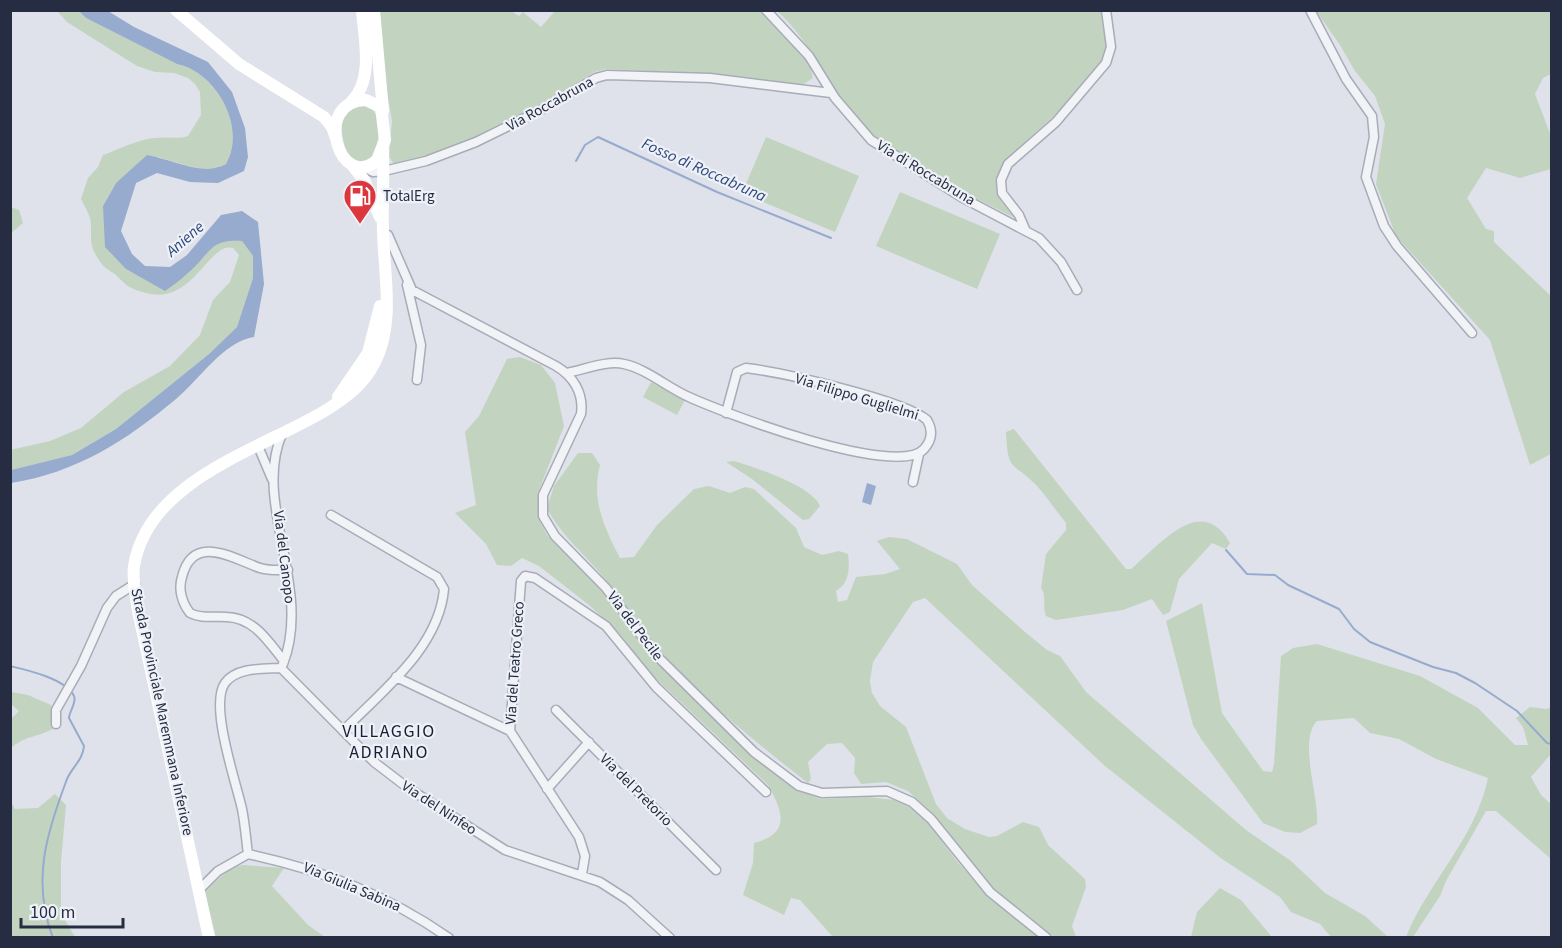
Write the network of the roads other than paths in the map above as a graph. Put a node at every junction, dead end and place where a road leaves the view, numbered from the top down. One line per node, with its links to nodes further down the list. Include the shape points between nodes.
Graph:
1 (176, 10): 8 (main road, via 239,64)
2 (362, 10): 9 (main road, via 365,76 362,88)
3 (374, 10): 10 (main road)
4 (766, 10): 7 (street, Via di Roccabruna, via 809,56)
5 (1106, 10): 15 (street, via 1111,47 1106,63 1056,122 1003,172 1002,193 1019,214)
6 (1310, 10): 19 (street, via 1344,75 1372,116 1374,136 1366,177 1384,226)
7 (831, 93): 14 (street, Via Roccabruna, via 714,78 604,75 476,142 426,161); 15 (street, Via di Roccabruna, via 860,129 885,151 963,198)
8 (300, 100): 9 (main road, via 327,108); 11 (main road, via 326,119)
9 (349, 103): 10 (main road, via 372,102); 11 (main road, via 339,115)
10 (383, 111): 12 (main road)
11 (336, 138): 13 (main road, via 340,154)
12 (383, 150): 13 (main road, via 373,164); 14 (main road, Strada Provinciale Maremmana Inferiore)
13 (357, 166): 14 (street); 16 (main road, Strada Provinciale Maremmana Inferiore)
14 (384, 171): 16 (main road, Strada Provinciale Maremmana Inferiore)
15 (1025, 229): 18 (street, Via di Roccabruna, via 1055,253)
16 (383, 230): 17 (street); 23 (main road, Strada Provinciale Maremmana Inferiore, via 386,326 377,357 357,388 344,400)
17 (406, 279): 20 (street, via 412,291 423,298); 21 (street, via 421,345)
18 (1077, 290)
19 (1472, 333)
20 (566, 373): 22 (street, via 624,364); 48 (street, Via del Pecile, via 578,389 582,410 543,495 543,516 555,536 606,588 656,655 754,752 799,786 822,793 887,791 912,802 931,819 987,888)
21 (417, 380)
22 (726, 413): 25 (street, via 854,451 891,457); 25 (street, Via Filippo Guglielmi, via 738,370 758,370 847,391 920,415 928,422 931,433)
23 (282, 434): 24 (main road, Strada Provinciale Maremmana Inferiore); 26 (street)
24 (258, 447): 26 (street); 31 (main road, Strada Provinciale Maremmana Inferiore, via 193,482 160,511 140,545 134,566)
25 (919, 454): 27 (street)
26 (273, 481): 29 (street, Via del Canopo)
27 (913, 482)
28 (331, 515): 33 (street, via 443,584 442,602 430,631)
29 (288, 570): 32 (street, Via del Canopo, via 289,645); 32 (street, Via del Ninfeo, via 264,569 228,554 208,552 191,560 180,584 190,613 235,617 249,623)
30 (525, 576): 37 (street, Via del Teatro Greco, via 521,581); 40 (street, Via del Pecile, via 534,578 606,626 654,684)
31 (135, 584): 35 (street, via 109,605 55,712); 44 (main road, Strada Provinciale Maremmana Inferiore, via 162,726)
32 (282, 664): 36 (street, Via del Ninfeo); 41 (street, via 237,674 225,683 220,696)
33 (396, 677): 36 (street); 37 (street)
34 (556, 711): 38 (street, Via del Pretorio)
35 (56, 724)
36 (344, 731): 43 (street, Via del Ninfeo, via 390,776 489,841 521,856)
37 (510, 731): 39 (street, Via del Teatro Greco)
38 (589, 742): 39 (street); 42 (street, Via del Pretorio)
39 (547, 789): 43 (street, Via del Teatro Greco, via 580,840 585,856)
40 (766, 792)
41 (248, 854): 44 (street, via 218,871); 46 (street, Via Giulia Sabina, via 305,866 334,877 400,907)
42 (716, 870)
43 (582, 874): 47 (street, Via del Ninfeo, via 621,896)
44 (200, 889): 45 (main road, Strada Provinciale Maremmana Inferiore)
45 (209, 938)
46 (449, 938)
47 (670, 938)
48 (1047, 938)

